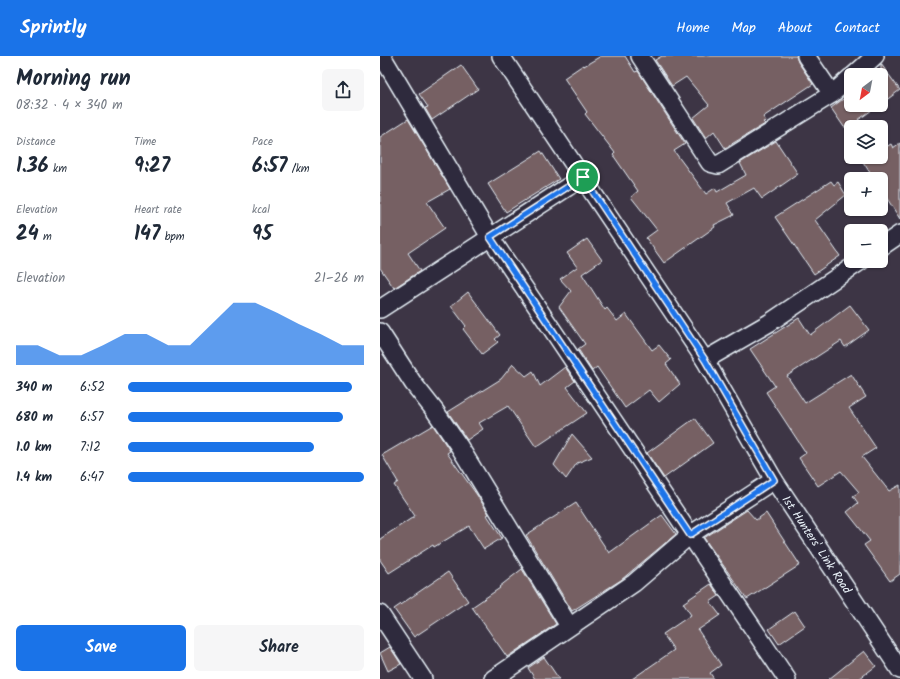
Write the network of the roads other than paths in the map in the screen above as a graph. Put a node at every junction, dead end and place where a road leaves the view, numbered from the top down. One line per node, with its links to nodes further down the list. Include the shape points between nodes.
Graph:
1 (382, 56): 11 (street)
2 (501, 56): 9 (street, 1st Hunters' Link Road)
3 (640, 56): 8 (street, via 710,163 718,165)
4 (806, 56): 8 (street)
5 (875, 56): 6 (street)
6 (862, 68)
7 (844, 83): 8 (street)
8 (832, 94)
9 (583, 177): 11 (street); 16 (street, 1st Hunters' Link Road)
10 (900, 234): 12 (street)
11 (490, 237): 14 (street); 18 (street)
12 (888, 242)
13 (850, 268): 16 (street, via 768,323)
14 (380, 309)
15 (380, 332): 20 (street, via 413,383 435,410)
16 (705, 360): 17 (street, 1st Hunters' Link Road)
17 (774, 480): 18 (street); 21 (street, 1st Hunters' Link Road)
18 (690, 535): 20 (street, via 634,583); 22 (street)
19 (380, 614): 23 (street)
20 (569, 626): 24 (street)
21 (900, 670)
22 (781, 677)
23 (423, 679)
24 (493, 679)

